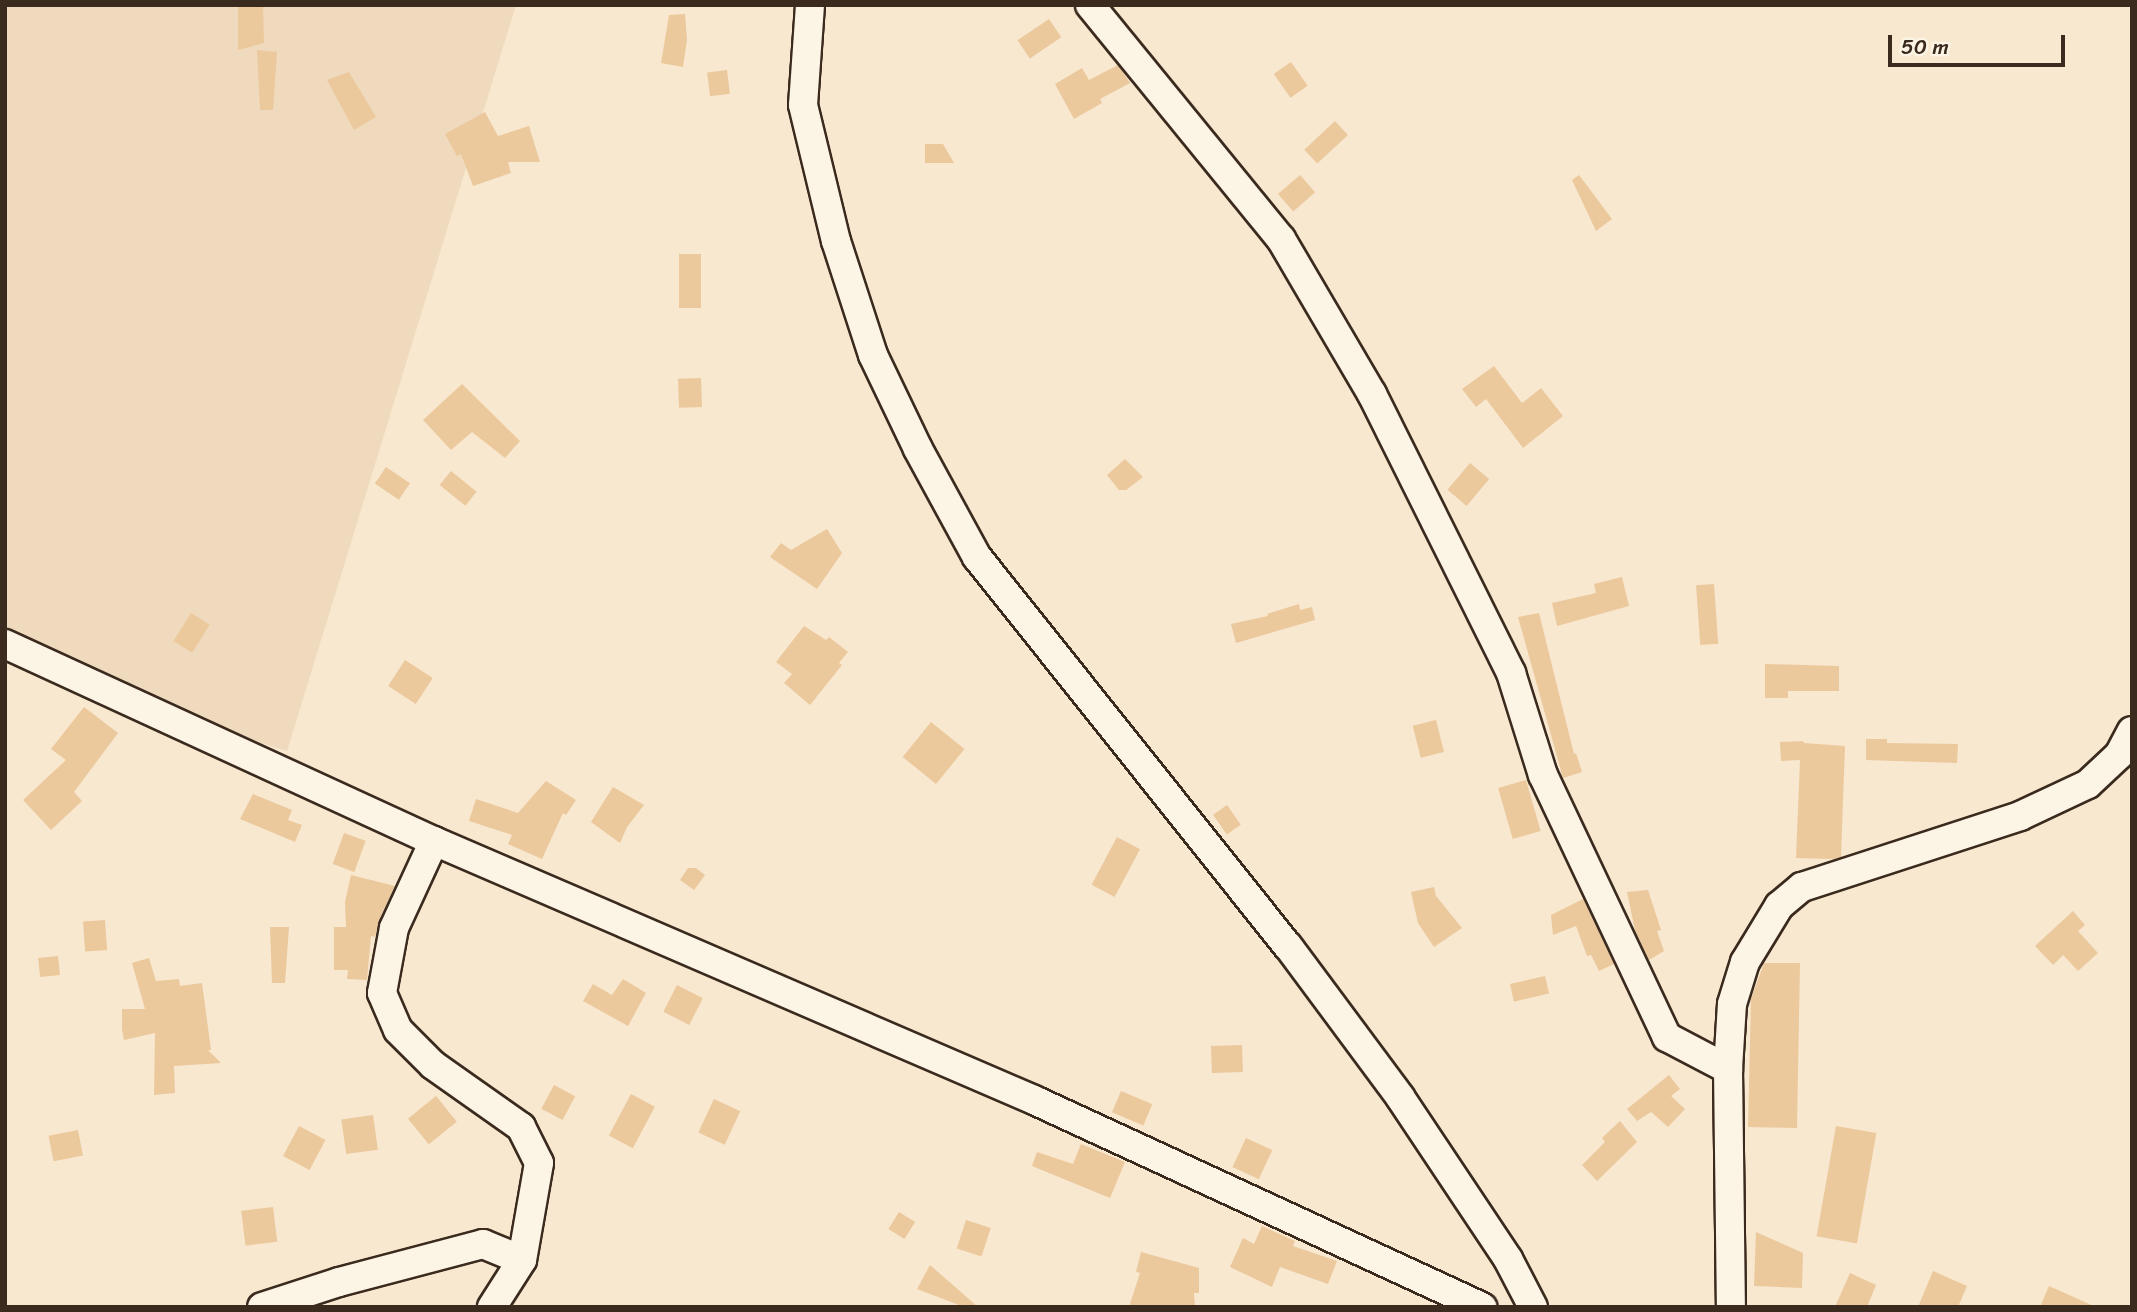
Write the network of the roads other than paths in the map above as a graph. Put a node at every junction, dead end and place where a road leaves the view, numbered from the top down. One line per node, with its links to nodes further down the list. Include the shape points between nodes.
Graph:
1 (810, 5): 11 (street, via 803,104 836,241 873,355 977,557 1288,946 1384,1075 1508,1259)
2 (1090, 5): 6 (street, via 1281,239 1372,394 1511,673 1543,775 1667,1037)
3 (5, 644): 5 (street)
4 (2132, 731): 6 (street, via 2119,755 2088,784 2020,816 1802,887 1779,906 1745,962 1732,1004)
5 (434, 841): 7 (street, via 394,928 382,993 398,1030 433,1065 521,1127 539,1163); 10 (street, via 1034,1100)
6 (1728, 1069): 12 (street)
7 (523, 1260): 8 (street, via 483,1244); 9 (street)
8 (262, 1307)
9 (492, 1307)
10 (1482, 1307)
11 (1533, 1307)
12 (1731, 1307)

